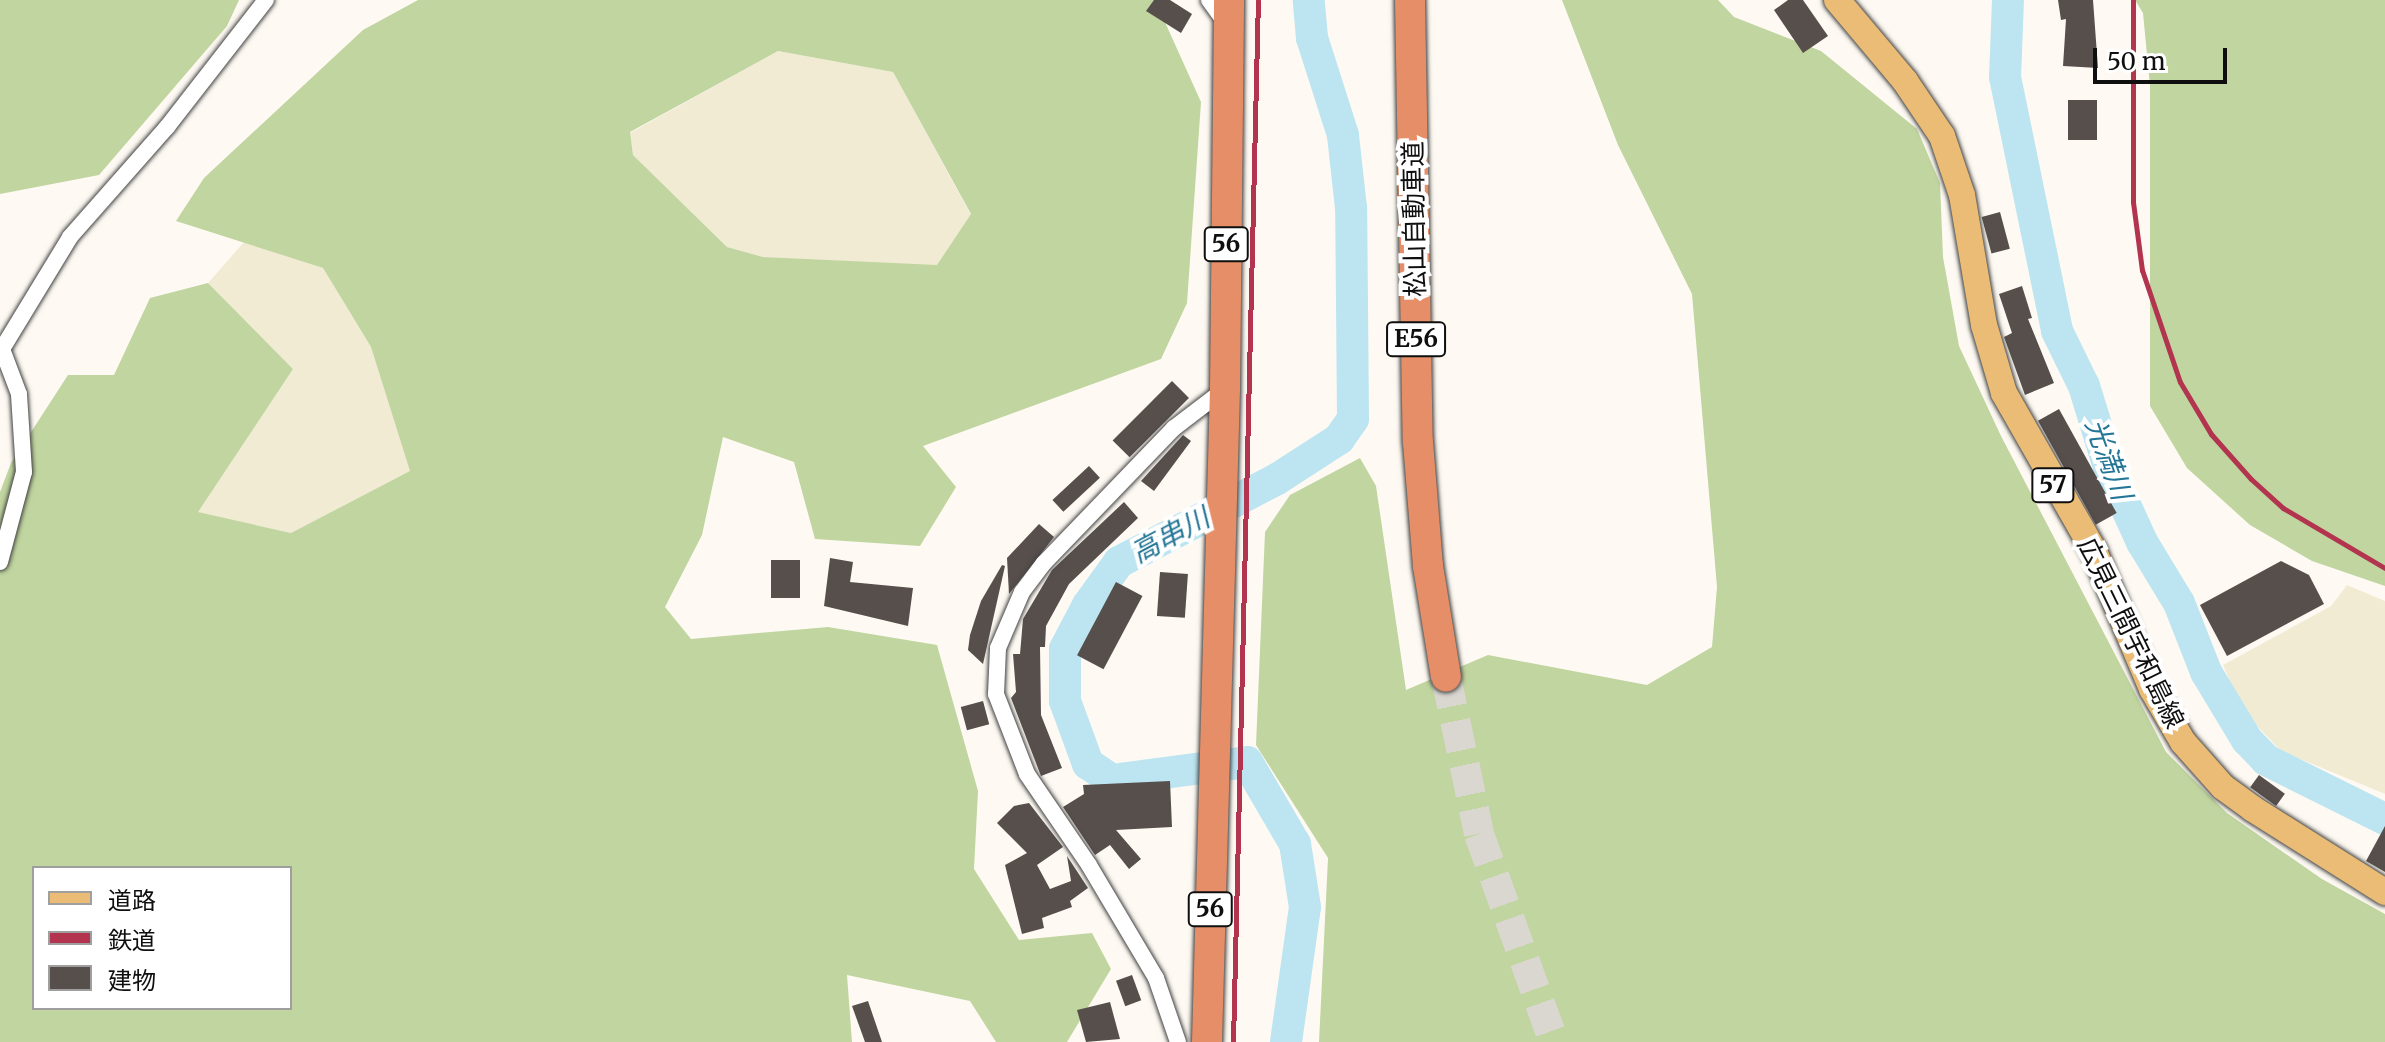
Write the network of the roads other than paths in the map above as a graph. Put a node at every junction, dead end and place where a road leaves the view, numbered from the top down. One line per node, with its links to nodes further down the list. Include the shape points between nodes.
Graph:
1 (266, 0): 7 (street, via 167,127 70,237 2,349 19,394 24,472)
2 (1209, 0): 5 (street)
3 (1410, 0): 8 (highway, 松山自動車道 / E56, via 1418,442 1428,566)
4 (1837, 0): 9 (main road, 広見三間宇和島線 / 57, via 1905,81 1942,136 1962,195 1984,325 2004,393 2094,551 2169,719 2223,787)
5 (1228, 13): 6 (highway, 56)
6 (1225, 389): 10 (street, via 1174,428 1044,563 1022,592 998,648 996,694 1027,774 1156,978); 11 (highway, 56)
7 (0, 562)
8 (1446, 677)
9 (2385, 892)
10 (1178, 1042)
11 (1207, 1042)

